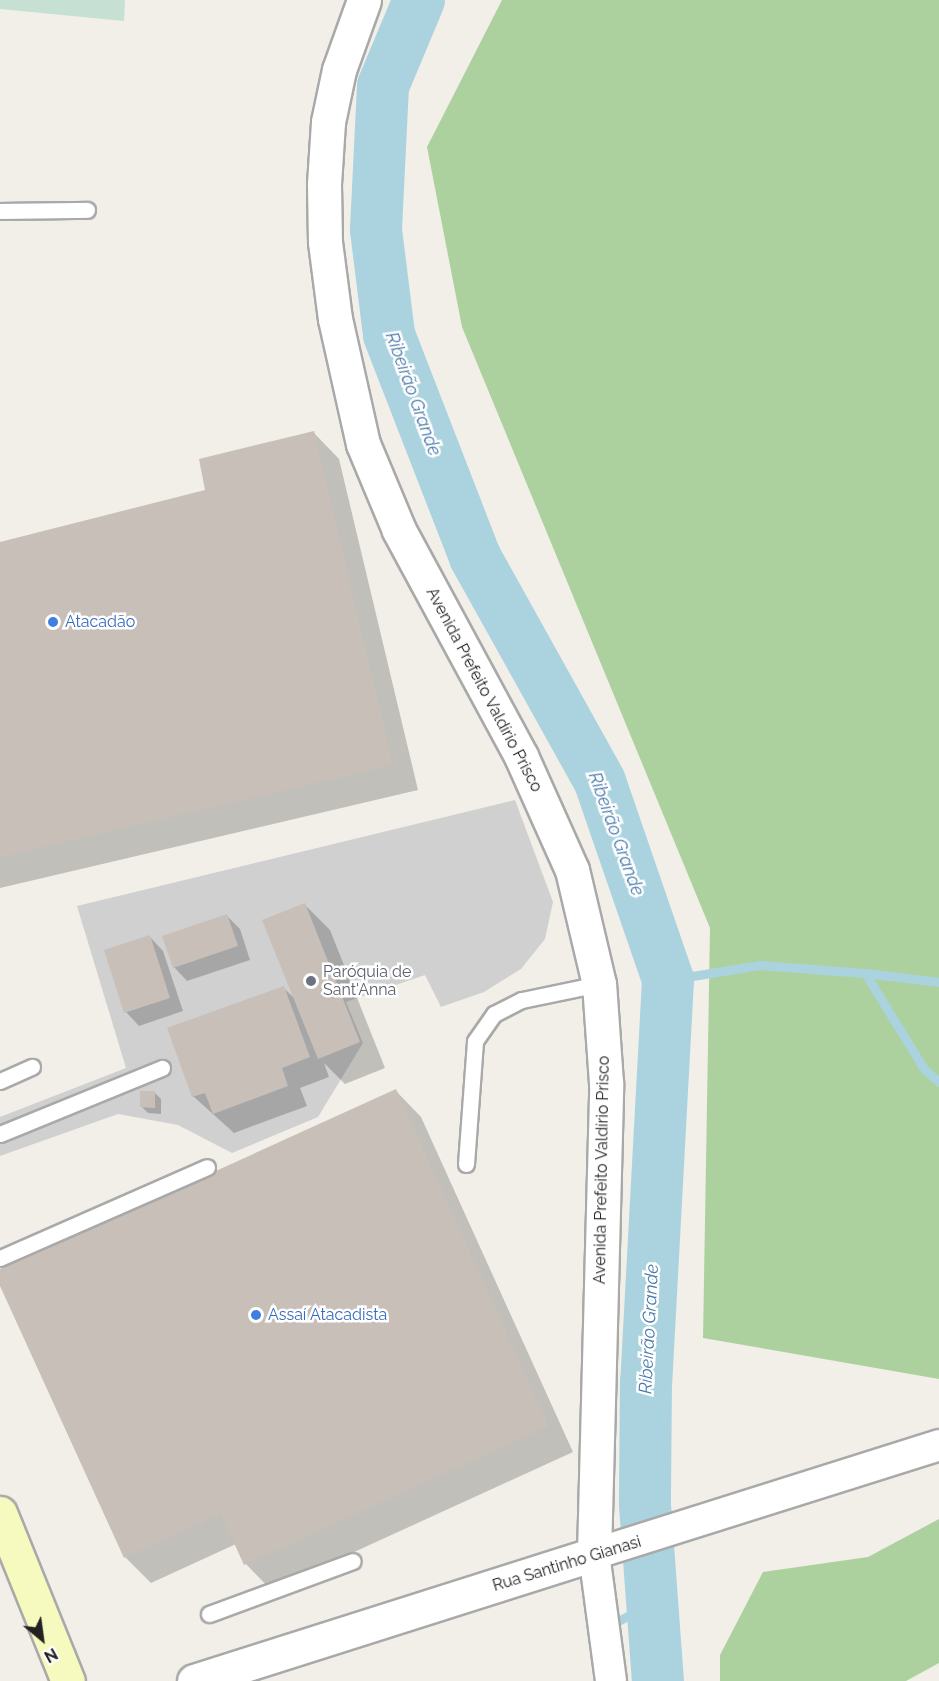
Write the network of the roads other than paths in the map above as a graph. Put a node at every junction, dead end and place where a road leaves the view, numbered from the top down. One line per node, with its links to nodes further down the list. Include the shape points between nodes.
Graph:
1 (364, 0): 4 (street, Avenida Prefeito Valdírio Prisco, via 339,70 328,122 324,184 325,242 335,319 363,444 399,530 521,756 572,870)
2 (87, 210): 3 (lane)
3 (0, 211)
4 (599, 984): 9 (lane, via 522,1000 494,1014 475,1041); 14 (street, Avenida Prefeito Valdírio Prisco, via 606,1083)
5 (32, 1066): 7 (lane)
6 (162, 1068): 8 (lane)
7 (0, 1081)
8 (0, 1134)
9 (466, 1164)
10 (207, 1167): 11 (lane)
11 (0, 1258)
12 (939, 1445): 14 (street, Rua Santinho Gianasi)
13 (1, 1519): 17 (main road)
14 (605, 1552): 18 (street, Rua Santinho Gianasi); 19 (street, Avenida Prefeito Valdírio Prisco)
15 (353, 1561): 16 (lane)
16 (208, 1614)
17 (68, 1681)
18 (194, 1681)
19 (611, 1681)

